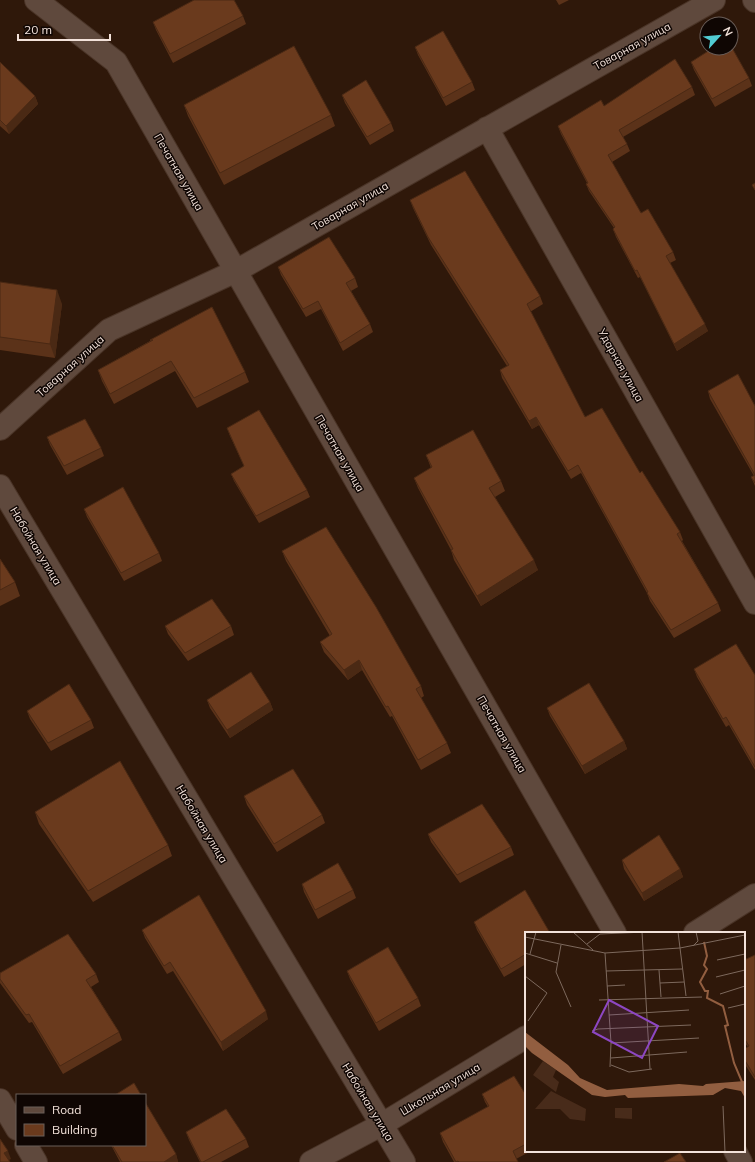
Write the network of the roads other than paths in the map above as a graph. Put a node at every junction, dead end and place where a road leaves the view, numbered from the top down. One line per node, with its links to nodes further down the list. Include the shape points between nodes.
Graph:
1 (36, 0): 4 (street, Печатная улица, via 116,62)
2 (714, 0): 3 (street, Товарная улица)
3 (487, 128): 4 (street, Товарная улица); 7 (street, Ударная улица)
4 (236, 271): 5 (street, Товарная улица, via 109,330); 9 (street, Печатная улица)
5 (0, 429)
6 (0, 486): 13 (street, Набойная улица)
7 (755, 603)
8 (755, 896): 10 (street)
9 (614, 932)
10 (697, 932)
11 (525, 1038): 13 (street, Школьная улица)
12 (0, 1100): 14 (street)
13 (381, 1124): 18 (street, Школьная улица); 19 (street, Набойная улица)
14 (16, 1127)
15 (27, 1146): 17 (street)
16 (736, 1152): 20 (street)
17 (36, 1162)
18 (311, 1162)
19 (404, 1162)
20 (741, 1162)

